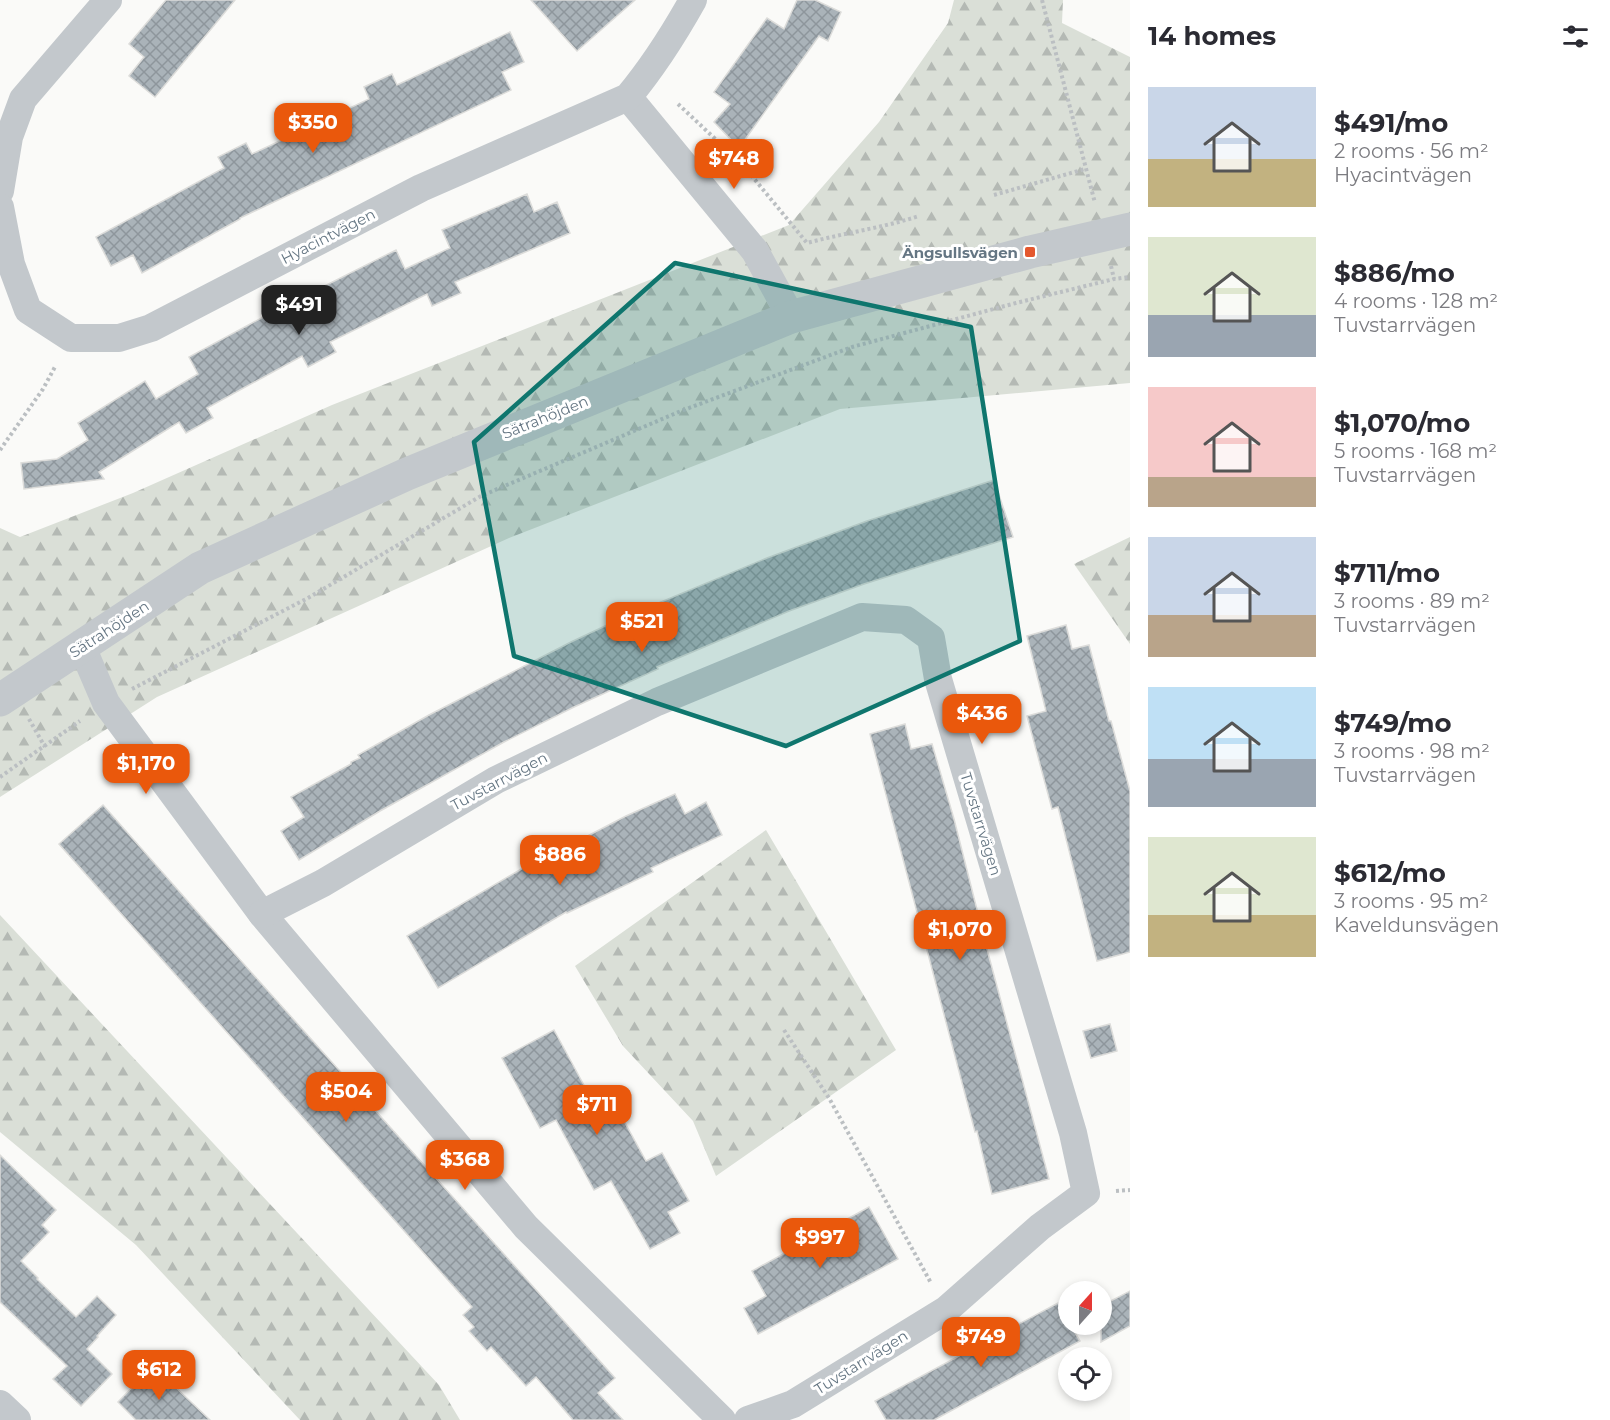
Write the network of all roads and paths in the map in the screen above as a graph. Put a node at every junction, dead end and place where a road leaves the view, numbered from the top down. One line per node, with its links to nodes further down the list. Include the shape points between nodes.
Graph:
1 (108, 0): 7 (street, via 23,99 9,136)
2 (693, 0): 4 (street, Hyacintvägen)
3 (1042, 0): 6 (path)
4 (646, 75): 5 (street, Hyacintvägen); 10 (path, via 742,164 807,243)
5 (628, 97): 14 (street, via 755,251); 15 (street, Hyacintvägen, via 421,188 151,328 119,338)
6 (1085, 169): 8 (path); 11 (path)
7 (0, 191)
8 (994, 195)
9 (0, 207): 15 (street, via 11,264 28,310)
10 (919, 216)
11 (1117, 231): 13 (path); 14 (street, Sätrahöjden)
12 (1130, 277): 13 (path)
13 (1114, 279): 19 (path, via 852,347 681,411 481,496 308,598)
14 (791, 317): 17 (street, Sätrahöjden, via 407,474 200,568)
15 (71, 338): 16 (path, via 43,389)
16 (0, 450)
17 (82, 647): 18 (street, Sätrahöjden); 19 (street)
18 (0, 700)
19 (106, 703): 20 (path); 21 (street)
20 (0, 777)
21 (262, 914): 23 (street, Tuvstarrvägen, via 323,883 496,780 657,702 862,617 906,620 932,638 938,680 1073,1133 1086,1193 1040,1227); 26 (street, via 526,1227)
22 (784, 1030): 23 (path, via 829,1098)
23 (946, 1310): 27 (street, Tuvstarrvägen, via 793,1404)
24 (0, 1404): 25 (street)
25 (17, 1420)
26 (722, 1420)
27 (748, 1420)

